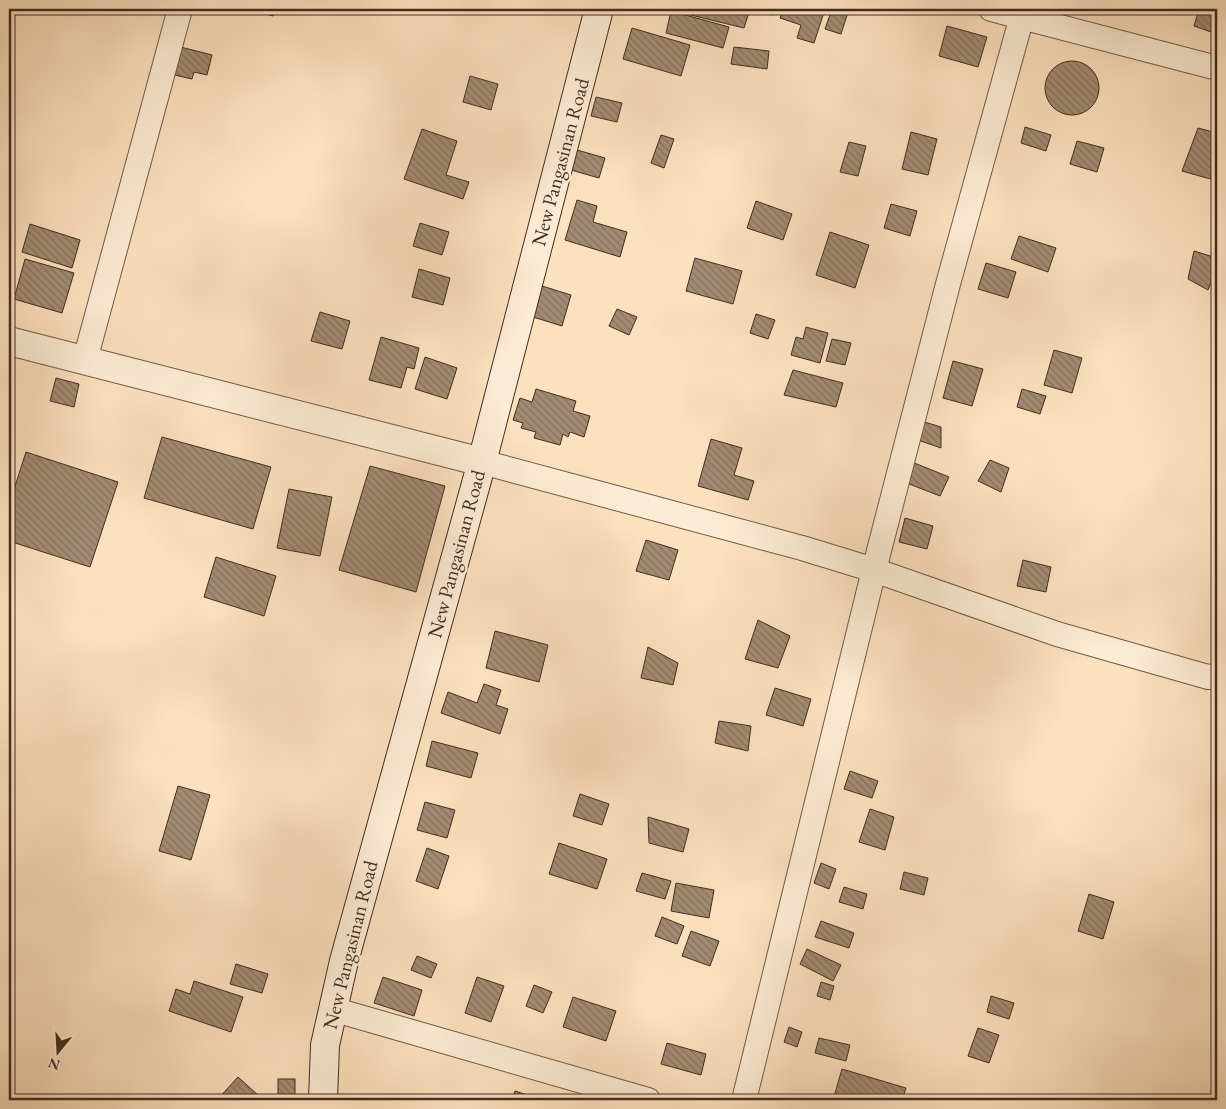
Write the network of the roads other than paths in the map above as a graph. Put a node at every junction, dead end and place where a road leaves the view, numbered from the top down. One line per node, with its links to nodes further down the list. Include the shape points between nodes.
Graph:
1 (180, 9): 7 (street)
2 (599, 9): 8 (main road, New Pangasinan Road)
3 (991, 9): 4 (street)
4 (1023, 13): 5 (street); 9 (street)
5 (1217, 68)
6 (9, 341): 7 (main road)
7 (85, 360): 8 (main road)
8 (482, 462): 9 (street); 11 (main road, New Pangasinan Road)
9 (874, 570): 10 (street, via 1057,634 1208,677); 14 (street)
10 (1217, 676)
11 (332, 1009): 12 (main road, New Pangasinan Road, via 323,1072); 13 (street)
12 (323, 1100)
13 (648, 1100)
14 (744, 1100)

